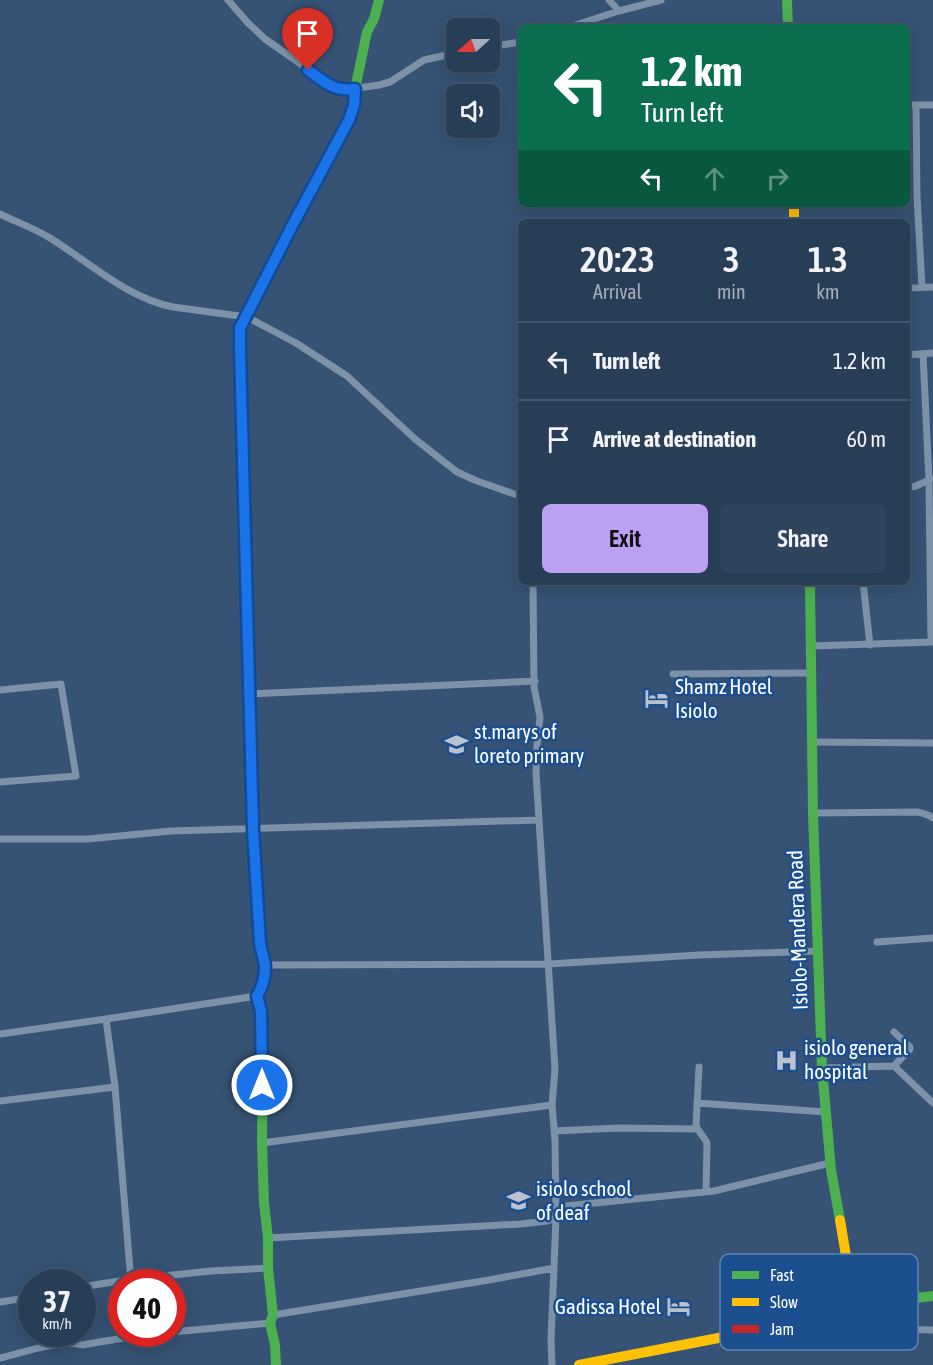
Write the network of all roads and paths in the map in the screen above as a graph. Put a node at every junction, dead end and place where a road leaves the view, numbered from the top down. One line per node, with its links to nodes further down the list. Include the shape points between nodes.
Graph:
1 (228, 0): 12 (street, via 265,39 327,84 337,89)
2 (379, 0): 12 (main road, via 367,32)
3 (609, 0): 6 (street)
4 (661, 0): 6 (street)
5 (787, 0): 8 (main road)
6 (619, 11): 7 (street)
7 (578, 24)
8 (788, 24)
9 (518, 42): 10 (street)
10 (500, 45)
11 (446, 55): 12 (street, via 424,60 390,82)
12 (355, 89): 20 (main road, via 349,120)
13 (910, 105): 14 (street)
14 (916, 105): 15 (street); 17 (street)
15 (933, 105)
16 (0, 214): 20 (street, via 48,237 104,275 162,305)
17 (922, 287): 18 (street); 19 (street)
18 (933, 287)
19 (910, 288)
20 (246, 317): 26 (street, via 340,370 458,472); 37 (main road, via 240,328 240,351)
21 (933, 353): 22 (street)
22 (923, 354): 23 (street); 24 (street)
23 (910, 355)
24 (931, 479): 25 (street); 30 (street)
25 (910, 487)
26 (518, 495)
27 (533, 585): 35 (street)
28 (810, 585): 32 (main road, Isiolo-Mandera Road)
29 (863, 585): 31 (street)
30 (932, 642): 31 (street)
31 (870, 645): 32 (street)
32 (811, 646): 33 (main road, Isiolo-Mandera Road)
33 (812, 673): 34 (street); 38 (main road, Isiolo-Mandera Road)
34 (673, 674)
35 (535, 681): 37 (street); 43 (street, via 540,717 536,755)
36 (0, 690): 40 (street, via 61,684 75,776)
37 (249, 694): 44 (main road)
38 (813, 742): 39 (street); 41 (main road, Isiolo-Mandera Road)
39 (933, 743)
40 (0, 782)
41 (813, 813): 42 (street, via 918,812); 48 (main road, Isiolo-Mandera Road)
42 (933, 818)
43 (539, 820): 44 (street); 49 (street)
44 (253, 829): 45 (street, via 88,839); 50 (main road, via 261,954)
45 (0, 839)
46 (933, 938): 47 (street)
47 (877, 942)
48 (818, 951): 49 (street); 57 (main road, Isiolo-Mandera Road)
49 (549, 964): 50 (street); 62 (street, via 555,1069)
50 (266, 965): 51 (main road)
51 (257, 996): 52 (street); 66 (main road, via 263,1040)
52 (105, 1019): 54 (street); 58 (street)
53 (894, 1032): 55 (street, via 910,1049)
54 (0, 1034)
55 (894, 1066): 57 (street); 61 (street)
56 (699, 1067): 60 (street)
57 (822, 1068): 63 (main road, Isiolo-Mandera Road)
58 (115, 1087): 59 (street); 75 (street)
59 (0, 1101)
60 (697, 1103): 63 (street); 64 (street)
61 (933, 1103)
62 (552, 1105): 65 (street); 66 (street)
63 (826, 1112): 67 (main road, Isiolo-Mandera Road)
64 (697, 1129): 65 (street); 68 (street, via 707,1143)
65 (554, 1131): 69 (street)
66 (262, 1143): 71 (main road)
67 (830, 1163): 68 (street); 72 (main road, Isiolo-Mandera Road)
68 (706, 1192): 69 (street)
69 (555, 1207): 70 (street)
70 (556, 1218): 71 (street, via 521,1224); 74 (street)
71 (268, 1238): 73 (main road)
72 (845, 1254)
73 (268, 1268): 76 (street); 81 (main road)
74 (554, 1268): 81 (street); 89 (street)
75 (130, 1269)
76 (186, 1274)
77 (933, 1296): 78 (main road)
78 (918, 1298)
79 (18, 1299): 80 (street)
80 (0, 1302)
81 (272, 1319): 82 (street); 88 (main road)
82 (186, 1330)
83 (918, 1330): 84 (street)
84 (933, 1330)
85 (720, 1338): 90 (main road)
86 (108, 1340): 87 (street, via 58,1345)
87 (0, 1358)
88 (276, 1365)
89 (552, 1365)
90 (579, 1365)

